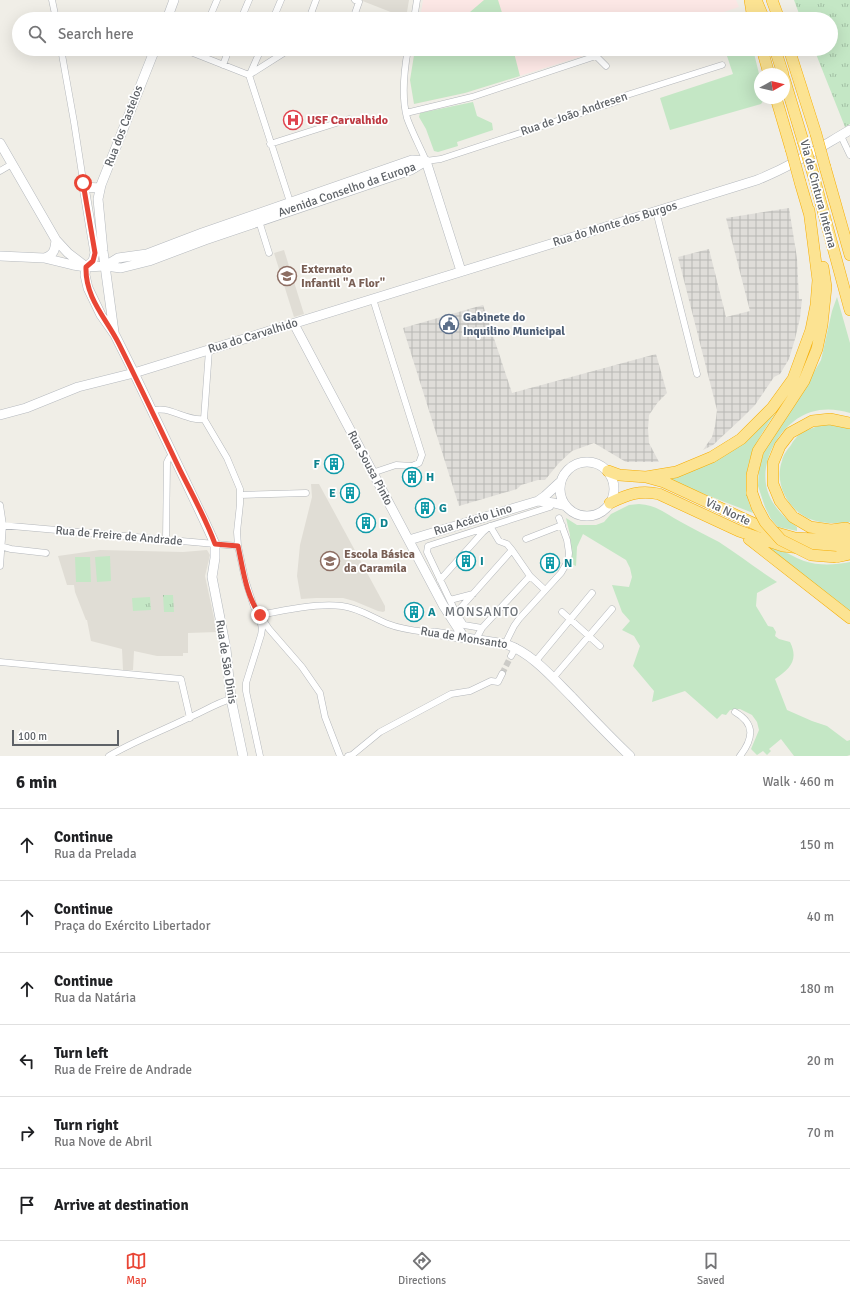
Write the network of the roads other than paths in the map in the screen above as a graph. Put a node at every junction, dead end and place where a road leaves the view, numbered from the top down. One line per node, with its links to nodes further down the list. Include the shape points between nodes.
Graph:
1 (52, 0): 12 (street)
2 (174, 0): 13 (main road)
3 (217, 0): 14 (street)
4 (249, 0): 15 (street)
5 (281, 0): 16 (street)
6 (316, 0): 17 (street)
7 (355, 0): 18 (street, via 360,2)
8 (417, 0): 19 (street)
9 (750, 0): 20 (highway)
10 (756, 0): 21 (highway)
11 (772, 0): 22 (highway)
12 (55, 12)
13 (170, 12)
14 (212, 12)
15 (244, 12)
16 (276, 12)
17 (312, 12)
18 (356, 12)
19 (415, 12)
20 (752, 12)
21 (761, 12)
22 (776, 12)
23 (62, 56): 51 (street)
24 (152, 56): 52 (main road, Rua dos Castelos)
25 (206, 56): 33 (street)
26 (226, 56): 33 (street)
27 (258, 56): 38 (street)
28 (279, 56): 38 (street)
29 (407, 56): 41 (street, via 404,78)
30 (764, 56): 36 (highway)
31 (777, 56): 37 (highway)
32 (791, 56): 60 (highway, Via de Cintura Interna, bridge)
33 (223, 65): 38 (street)
34 (722, 65): 48 (street, Rua de João Andresen, via 627,95 611,104 438,160)
35 (606, 66): 41 (street, via 596,56 472,97)
36 (767, 68)
37 (781, 68)
38 (249, 75): 46 (street)
39 (790, 98): 68 (highway, Via de Cintura Interna, bridge)
40 (778, 104): 56 (highway, bridge)
41 (406, 112): 48 (street)
42 (349, 119): 46 (street)
43 (850, 130): 44 (main road, Rua do Monte dos Burgos)
44 (841, 136): 47 (street); 57 (main road, Rua do Monte dos Burgos, via 782,170)
45 (0, 143): 49 (main road)
46 (270, 144): 55 (street)
47 (850, 155)
48 (426, 161): 55 (main road, Avenida Conselho da Europa, via 412,160); 66 (main road)
49 (12, 164): 50 (street); 59 (main road)
50 (0, 171)
51 (84, 187): 52 (main road); 53 (main road)
52 (100, 188): 54 (main road, Rua dos Castelos)
53 (86, 198): 54 (main road, via 93,196); 65 (main road, via 95,253 93,261)
54 (98, 199): 64 (main road, Rua dos Castelos)
55 (291, 206): 58 (main road, Avenida Conselho da Europa); 64 (main road, Avenida Conselho da Europa, via 202,233 147,254 118,258)
56 (808, 210): 81 (highway, via 818,280 816,305 811,330 793,379 772,408 741,439 712,457 676,472); 106 (highway, bridge, via 826,287 822,325 817,349 804,380 758,451 752,475 752,493 765,522 781,540 811,555 836,557)
57 (656, 212): 66 (main road, Rua do Monte dos Burgos); 73 (street)
58 (259, 221): 61 (street); 64 (main road, Avenida Conselho da Europa, via 149,261 121,268)
59 (56, 240): 63 (main road, via 53,255); 65 (main road)
60 (849, 249)
61 (269, 254)
62 (0, 256): 63 (main road)
63 (44, 258): 65 (main road)
64 (105, 266): 65 (main road); 70 (main road, Rua dos Castelos)
65 (86, 267): 70 (main road, via 88,288 101,315)
66 (461, 271): 67 (main road, Rua do Monte dos Burgos)
67 (373, 299): 69 (main road, Rua do Carvalhido); 80 (street, via 422,455 419,463 412,466 396,465)
68 (850, 310)
69 (294, 324): 71 (main road, Rua do Carvalhido); 80 (main road, Rua Sousa Pinto)
70 (115, 335): 72 (main road)
71 (209, 350): 72 (main road, Rua do Carvalhido); 76 (street)
72 (134, 373): 74 (main road); 75 (main road, Rua do Carvalhido, via 78,387 26,408)
73 (697, 374)
74 (152, 411): 76 (street, via 160,409 194,420); 78 (main road)
75 (0, 415)
76 (204, 419): 84 (street, via 227,458)
77 (850, 423): 94 (highway, via 830,418 812,421 790,433 772,463 773,484 780,501 793,517 810,527 831,530)
78 (173, 456): 98 (street, via 167,462); 100 (main road)
79 (608, 471): 81 (highway, Via Norte, via 618,475); 82 (main road, via 601,465 584,461 567,469); 86 (main road, via 614,487)
80 (372, 473): 99 (main road, Rua Sousa Pinto)
81 (646, 477): 96 (highway, Via Norte, via 664,482 770,531 795,538 833,538)
82 (559, 483): 85 (main road, Rua Acácio Lino); 88 (main road, via 559,493)
83 (306, 493): 84 (street)
84 (240, 495): 103 (street)
85 (538, 501): 88 (main road, Rua Acácio Lino); 99 (main road, Rua Acácio Lino)
86 (610, 503): 88 (main road, via 605,510 589,516 580,516); 95 (highway, Via Norte, via 624,496 647,491 659,494)
87 (0, 505): 91 (street)
88 (566, 506)
89 (550, 507): 93 (street)
90 (559, 518): 92 (street)
91 (1, 525): 98 (street, Rua de Freire de Andrade); 102 (street)
92 (562, 525): 97 (street); 110 (street, via 567,540 568,561)
93 (490, 526): 104 (street, via 499,541 507,544); 109 (street); 109 (street, via 428,546 427,552)
94 (850, 528)
95 (739, 531): 101 (highway, Via Norte, via 783,546 809,549); 118 (highway)
96 (850, 533)
97 (526, 538)
98 (166, 540): 100 (street, Rua de Freire de Andrade)
99 (409, 540): 116 (main road, Rua Sousa Pinto)
100 (215, 544): 103 (street, Rua de Freire de Andrade); 133 (main road, Rua de São Dinis, via 212,577 226,649)
101 (850, 544)
102 (1, 546): 105 (street); 107 (street)
103 (238, 546): 117 (street, via 245,579 254,607)
104 (512, 550): 108 (street); 112 (street)
105 (46, 553)
106 (850, 554)
107 (0, 566)
108 (530, 576): 110 (street); 120 (street)
109 (440, 580): 113 (street)
110 (545, 590): 125 (street, via 514,626)
111 (592, 593): 119 (street)
112 (473, 594): 113 (street); 116 (street)
113 (450, 600): 116 (street)
114 (612, 609): 123 (street)
115 (562, 612): 119 (street)
116 (452, 613): 120 (street, via 464,625); 121 (main road, via 448,624); 122 (main road, Rua Sousa Pinto)
117 (260, 615): 121 (street, Rua de Monsanto, via 317,606 343,606 402,628); 139 (street, Rua de São Dinis, via 261,635 246,683); 140 (street, via 320,694 325,717)
118 (850, 618)
119 (570, 619): 123 (street); 130 (street)
120 (482, 628): 124 (street)
121 (434, 632): 122 (main road, Rua de Monsanto)
122 (463, 636): 124 (main road, Rua de Monsanto)
123 (589, 636): 126 (street); 132 (street)
124 (476, 639): 125 (main road, Rua de Monsanto)
125 (505, 644): 127 (main road, Rua de Monsanto)
126 (600, 646)
127 (516, 647): 128 (street); 130 (main road, Rua de Monsanto)
128 (511, 656)
129 (0, 662): 135 (street, via 181,679)
130 (535, 662): 132 (main road, Rua de Monsanto)
131 (502, 674): 141 (street, via 498,682 490,682 470,691 452,694 380,732)
132 (553, 678): 136 (main road, Rua de Monsanto)
133 (231, 699): 135 (street); 138 (main road, Rua de São Dinis)
134 (735, 712): 142 (street, via 748,724 750,733 750,739)
135 (190, 718): 137 (street)
136 (629, 755)
137 (109, 756)
138 (243, 756)
139 (260, 756)
140 (340, 756)
141 (348, 756)
142 (740, 756)

